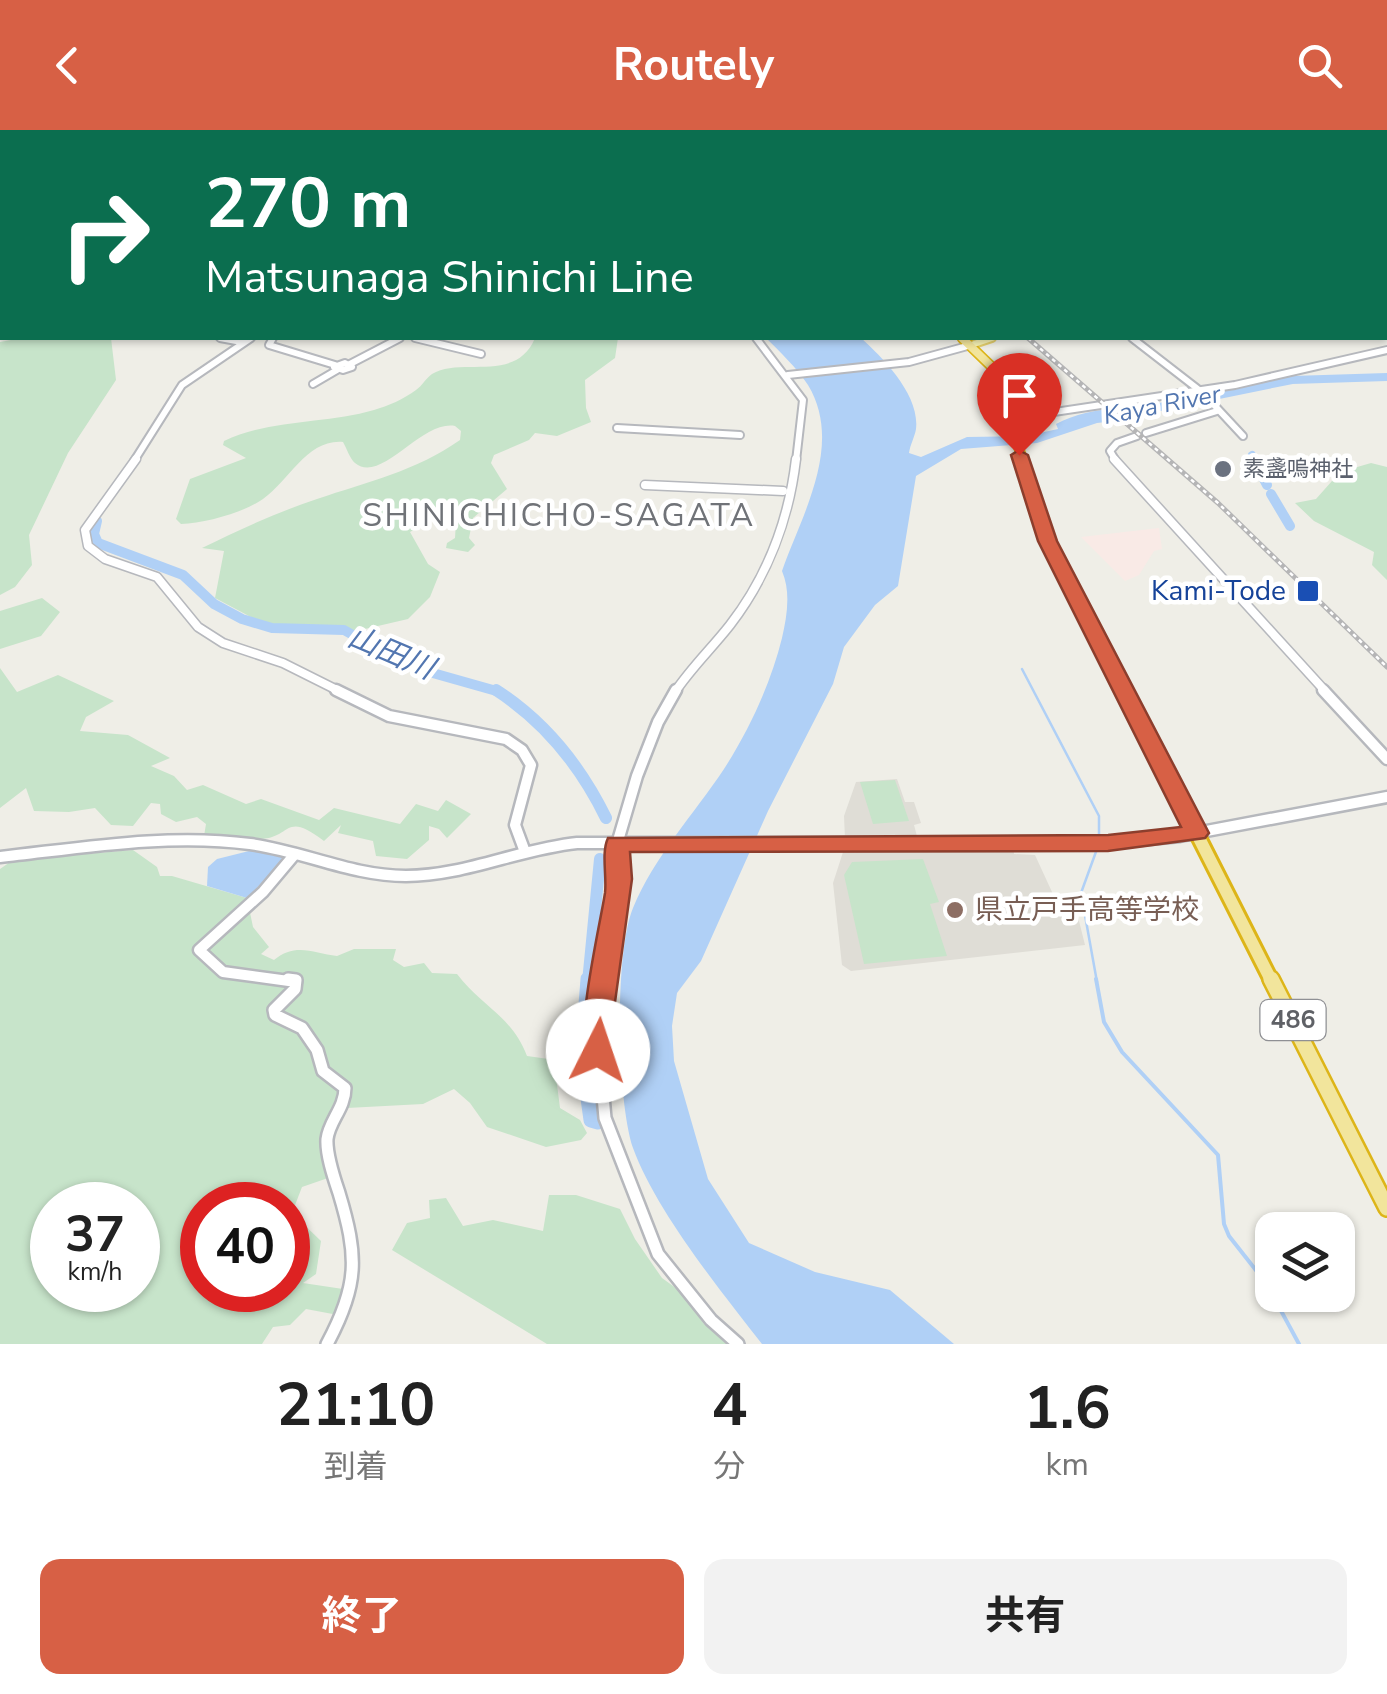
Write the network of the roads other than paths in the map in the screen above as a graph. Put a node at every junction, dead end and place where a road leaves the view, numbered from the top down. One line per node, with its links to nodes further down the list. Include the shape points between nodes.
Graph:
1 (248, 340): 29 (street, via 182,385 85,530 88,546 157,577 198,626 223,643 282,663 389,716 516,744 531,765 515,825)
2 (272, 340): 12 (street, via 269,346)
3 (396, 340): 12 (street, via 349,369)
4 (422, 340): 11 (street)
5 (758, 340): 13 (street)
6 (965, 340): 9 (highway, 486)
7 (986, 340): 9 (main road)
8 (1135, 340): 15 (street)
9 (971, 345): 13 (street, via 903,362); 17 (highway, 486, via 992,368)
10 (1387, 350): 15 (street)
11 (480, 354)
12 (336, 368): 14 (street)
13 (788, 375): 21 (street, via 804,413)
14 (313, 384)
15 (1202, 392): 16 (street); 17 (street)
16 (1217, 411): 20 (street); 25 (street, via 1117,443 1110,451)
17 (1008, 419): 27 (highway, 486, via 1048,541)
18 (617, 428): 19 (street)
19 (740, 435)
20 (1242, 436)
21 (794, 481): 23 (street); 24 (street)
22 (644, 484): 23 (street)
23 (783, 491): 24 (street)
24 (791, 500): 28 (street, via 758,582 658,722)
25 (1387, 759)
26 (1387, 797): 27 (street)
27 (1196, 833): 28 (street, via 1108,843); 32 (highway, 486)
28 (623, 844): 29 (street, via 559,844); 34 (street, via 597,1031 605,1118 666,1269)
29 (525, 852): 30 (street, via 459,872 402,876)
30 (295, 854): 31 (street, via 215,840); 33 (street, via 199,950 223,972 296,980 275,1015 302,1028 322,1071 345,1088 345,1104 327,1137 354,1244 353,1270)
31 (0, 857)
32 (1387, 1208)
33 (327, 1344)
34 (738, 1344)

